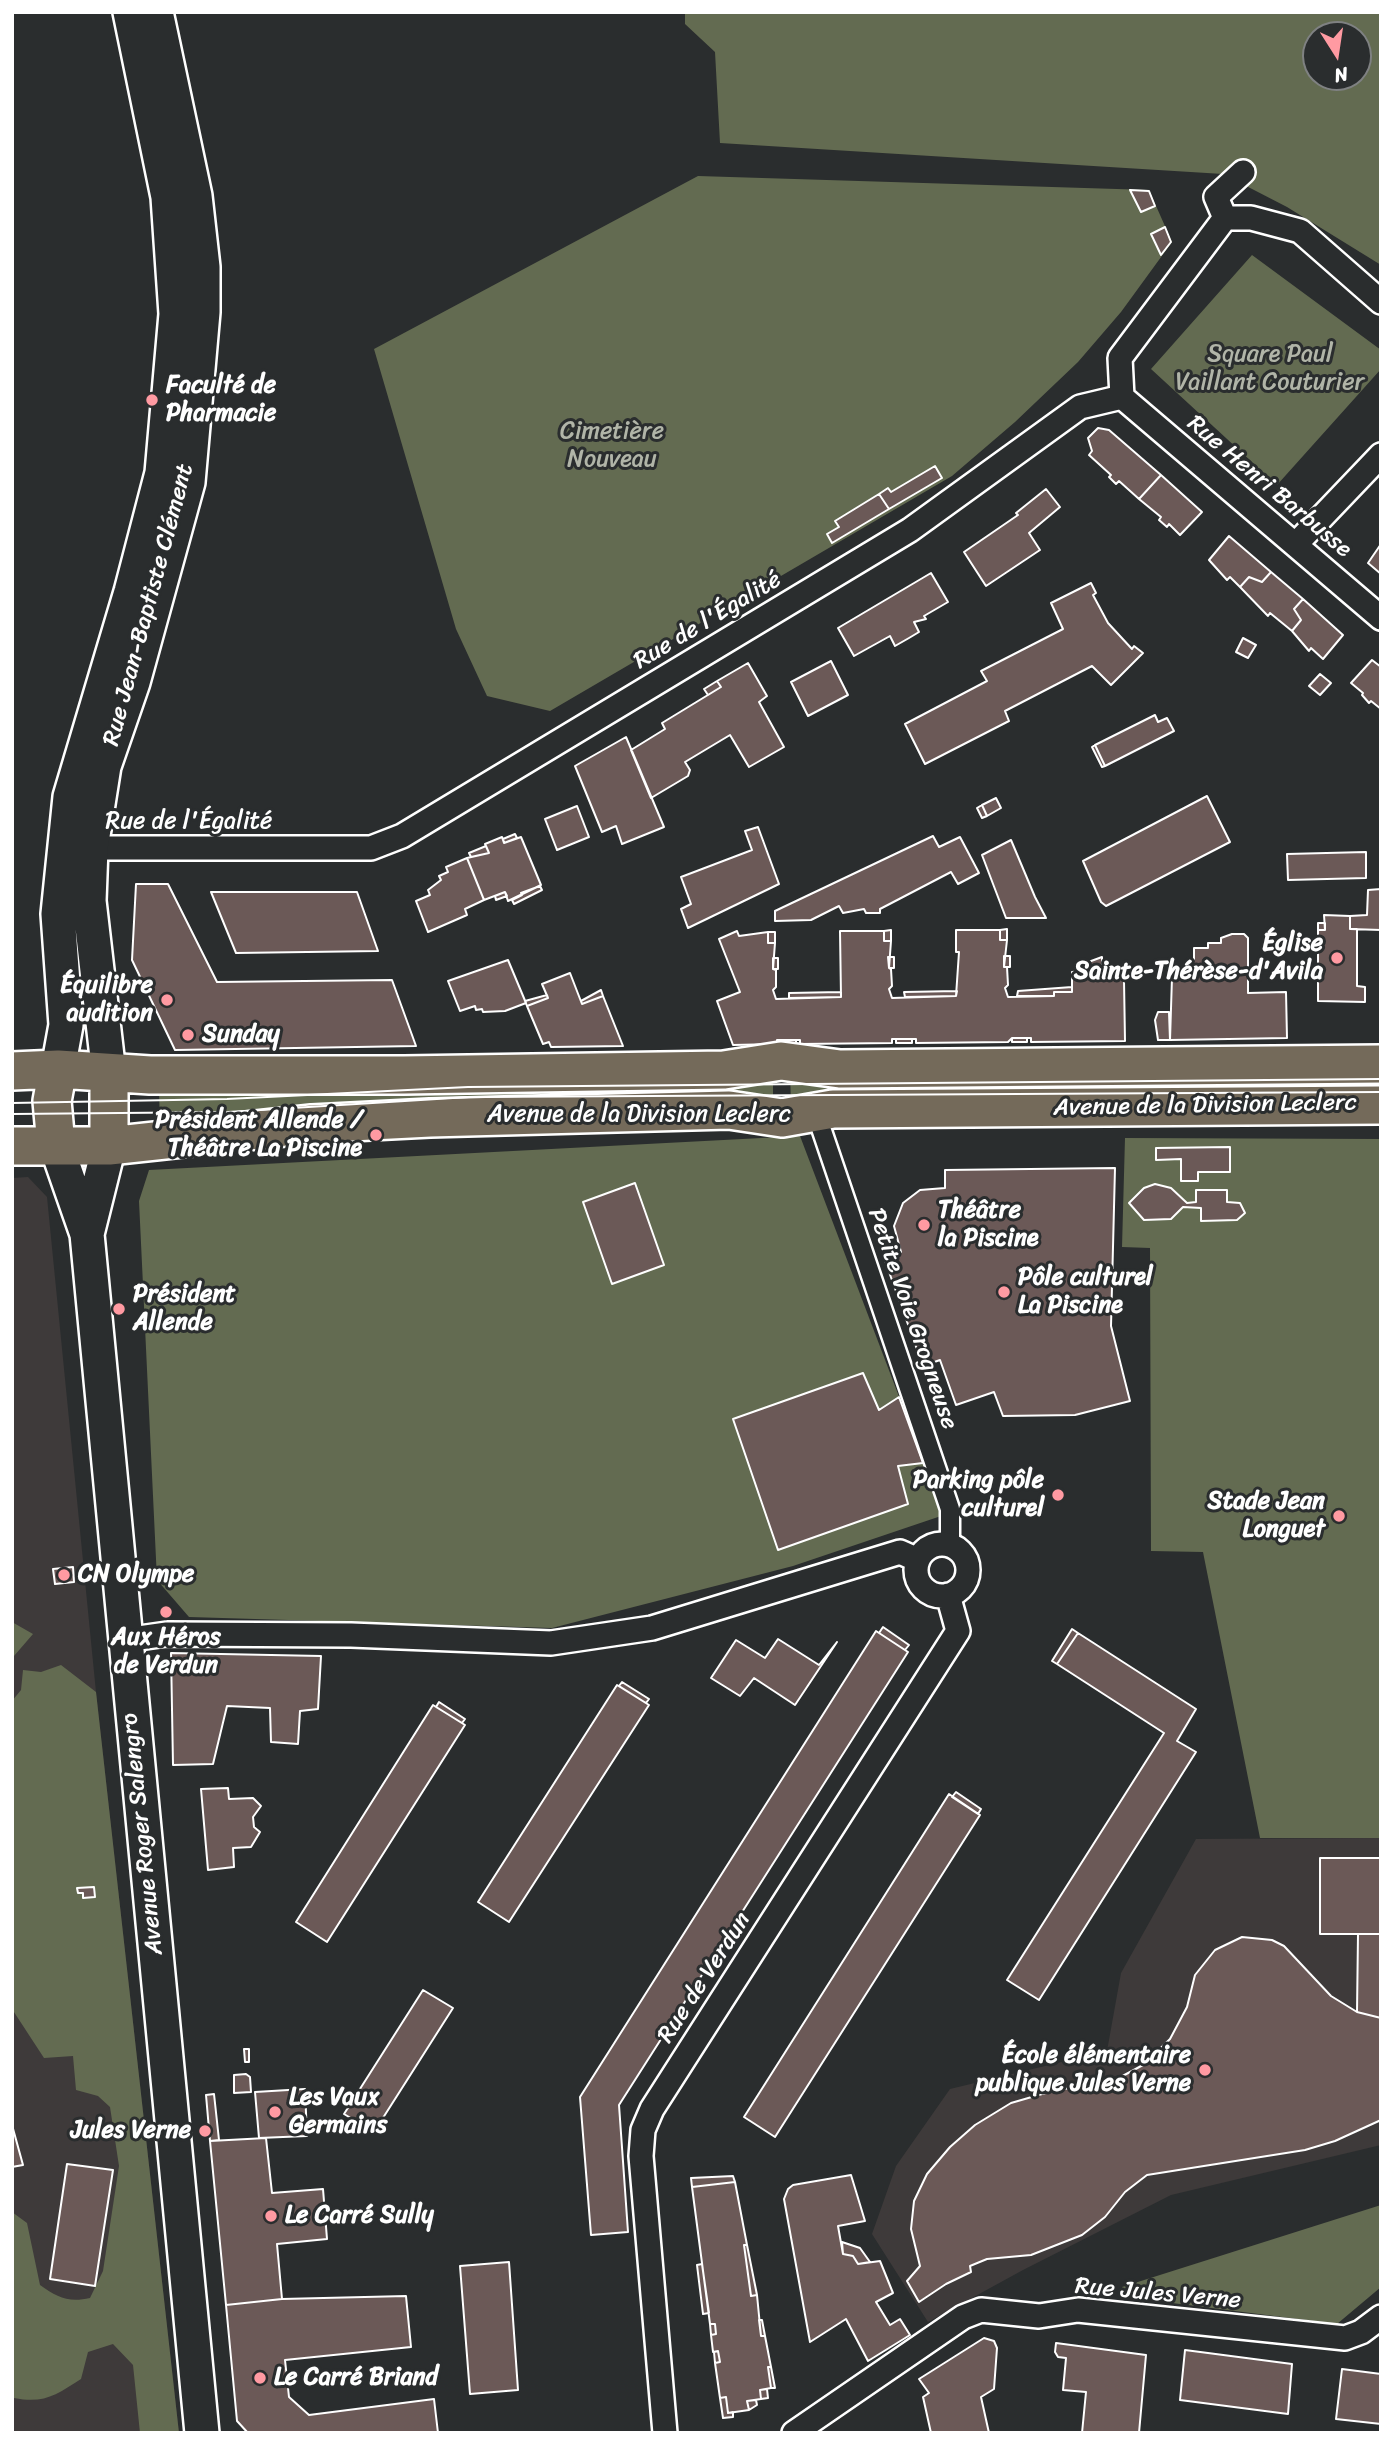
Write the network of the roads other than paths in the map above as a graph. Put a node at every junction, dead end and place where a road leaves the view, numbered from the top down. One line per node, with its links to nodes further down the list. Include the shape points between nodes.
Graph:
1 (130, 12): 12 (main road, Rue Jean-Baptiste Clément, via 168,197 176,314 162,473 71,797 58,914 66,1025)
2 (156, 12): 10 (main road, Rue Jean-Baptiste Clément, via 195,196 203,312 188,482 133,682 104,766)
3 (1243, 172): 4 (street, via 1216,197)
4 (1225, 218): 5 (street, via 1251,218 1300,231); 6 (street, via 1121,358)
5 (1381, 302)
6 (1122, 397): 8 (street, Rue Henri Barbusse); 10 (street, Rue de l'Égalité, via 1080,407 910,530 402,836 370,848)
7 (1381, 455): 8 (street)
8 (1297, 543): 9 (street, Rue Henri Barbusse)
9 (1381, 618)
10 (91, 848): 14 (main road, Rue Jean-Baptiste Clément, via 89,901)
11 (1381, 1064): 14 (main road, Avenue de la Division Leclerc, via 840,1069 781,1061 724,1070)
12 (58, 1069): 13 (main road); 14 (main road, Avenue de la Division Leclerc); 17 (main road, via 52,1101)
13 (12, 1071)
14 (109, 1073): 19 (main road)
15 (1381, 1105): 16 (main road, Avenue de la Division Leclerc)
16 (820, 1111): 19 (main road, Avenue de la Division Leclerc, via 782,1118 729,1110 430,1118 312,1124); 21 (street, Petite Voie Grogneuse, via 821,1128 950,1509)
17 (56, 1145): 18 (main road, Avenue de la Division Leclerc); 19 (main road, Avenue de la Division Leclerc); 20 (main road, Avenue Roger Salengro)
18 (12, 1146)
19 (108, 1146): 20 (main road, Avenue Roger Salengro)
20 (87, 1234): 24 (main road, Avenue Roger Salengro)
21 (950, 1544): 22 (street, via 929,1548); 23 (street, via 964,1556 968,1572 962,1587)
22 (918, 1560): 23 (street, via 917,1576 926,1590); 24 (street, via 900,1552 652,1628 551,1643 351,1635 167,1634)
23 (948, 1595): 27 (street, Rue de Verdun, via 958,1631 659,2097 643,2130 641,2156)
24 (125, 1640): 26 (main road, Avenue Roger Salengro)
25 (1381, 2318): 28 (street, Rue Jules Verne, via 1345,2338 1078,2310 1039,2316 981,2310 963,2317)
26 (202, 2433)
27 (665, 2433)
28 (794, 2433)

